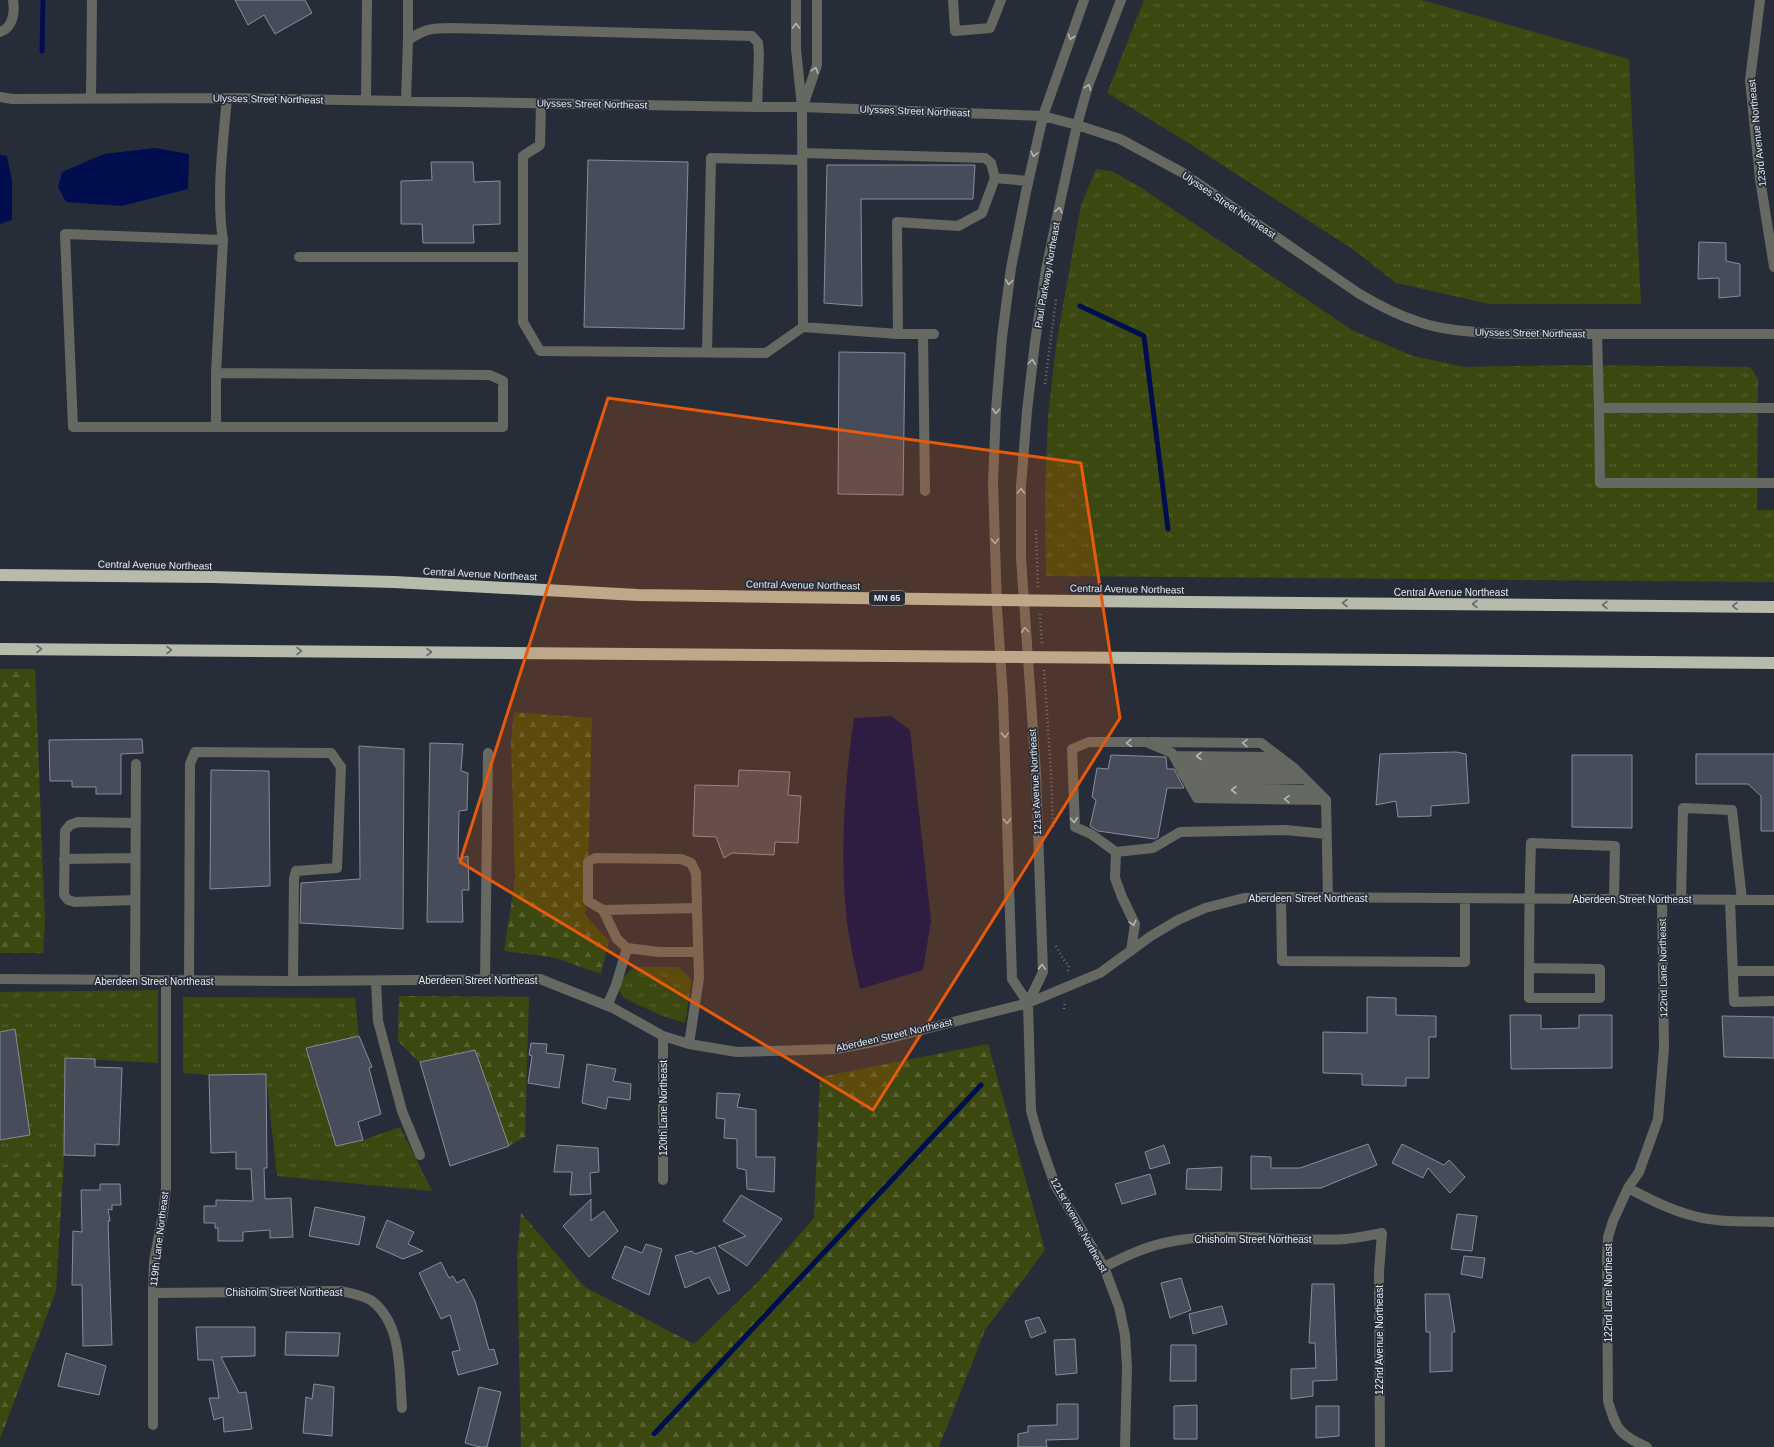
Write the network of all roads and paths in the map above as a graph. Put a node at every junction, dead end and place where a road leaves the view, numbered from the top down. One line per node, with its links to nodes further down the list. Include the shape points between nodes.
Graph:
1 (13, 0): 12 (street, via 12,22 6,30)
2 (92, 0): 16 (street)
3 (367, 0): 17 (street)
4 (408, 0): 13 (street)
5 (796, 0): 21 (street, one-way to 5, via 796,49)
6 (818, 0): 21 (street, one-way to 6, via 817,65)
7 (953, 0): 8 (street, via 955,31 990,28)
8 (1001, 0)
9 (1084, 0): 22 (street, one-way to 22)
10 (1121, 0): 23 (street, Paul Parkway Northeast, one-way to 10, via 1088,86)
11 (1760, 0): 30 (street, 123rd Avenue Northeast, via 1750,80 1760,179)
12 (0, 32)
13 (408, 40): 18 (street); 20 (street, via 422,31 434,28 752,36 758,43 759,54)
14 (0, 97): 16 (street, Ulysses Street Northeast)
15 (227, 98): 16 (street, Ulysses Street Northeast); 17 (street, Ulysses Street Northeast); 27 (street, via 222,160)
16 (91, 99)
17 (366, 100): 18 (street, Ulysses Street Northeast)
18 (406, 101): 19 (street, Ulysses Street Northeast)
19 (541, 103): 20 (street, Ulysses Street Northeast); 29 (street, via 540,145 523,156)
20 (756, 107): 21 (street, Ulysses Street Northeast)
21 (802, 107): 22 (street, Ulysses Street Northeast); 24 (street)
22 (1043, 116): 23 (street, Ulysses Street Northeast); 26 (street, one-way to 26)
23 (1077, 125): 36 (street, Ulysses Street Northeast, via 1120,139 1183,173 1384,309 1420,323 1466,331 1504,334); 47 (street, Paul Parkway Northeast, one-way to 23, via 1021,486 1035,342 1046,270)
24 (802, 157): 25 (street, via 985,158 991,163); 32 (street); 38 (street, via 711,158)
25 (995, 178): 26 (street); 33 (street, via 982,213 958,226 897,222)
26 (1028, 181): 100 (street, one-way to 100, via 1011,268 1002,337 994,482 1012,979)
27 (223, 240): 39 (street); 43 (street, via 65,234 73,426)
28 (299, 257): 29 (street)
29 (523, 257): 38 (street, via 523,322 540,351)
30 (1774, 266)
31 (1057, 292): 40 (path)
32 (803, 327): 33 (street); 38 (street, via 766,353)
33 (898, 334): 34 (street)
34 (923, 334): 35 (street); 45 (street)
35 (934, 334)
36 (1597, 334): 37 (street, Ulysses Street Northeast); 41 (street)
37 (1774, 334)
38 (707, 352)
39 (216, 373): 43 (street); 43 (street, via 490,375 503,381 503,427)
40 (1044, 389)
41 (1599, 408): 42 (street); 44 (street, via 1600,483)
42 (1774, 408)
43 (216, 426)
44 (1774, 483)
45 (925, 491)
46 (1036, 529): 49 (path)
47 (1021, 558): 100 (street, 121st Avenue Northeast, one-way to 47, via 1043,972 1036,773)
48 (0, 575): 50 (highway, Central Avenue Northeast / MN 65, one-way to 48, via 638,595 394,582)
49 (1038, 590)
50 (1774, 607)
51 (1040, 613): 53 (path)
52 (0, 649): 54 (highway, one-way to 54)
53 (1043, 651)
54 (1774, 664)
55 (1044, 667): 66 (path)
56 (1146, 742): 58 (street, one-way to 56, via 1262,743); 61 (street, via 1172,753); 68 (street, one-way to 68, via 1089,742 1072,749 1075,827 1091,834)
57 (488, 753): 93 (street)
58 (1280, 757): 60 (street); 61 (street, one-way to 61)
59 (136, 764): 65 (street)
60 (1289, 764): 61 (street); 62 (street)
61 (1183, 773): 62 (street); 63 (street, one-way to 61); 64 (street, one-way to 61, via 1197,798)
62 (1302, 776): 63 (street)
63 (1315, 790): 64 (street)
64 (1326, 800): 67 (street)
65 (136, 823): 69 (street); 70 (street, via 78,822 70,825 65,831)
66 (1053, 828)
67 (1327, 834): 68 (street, via 1285,830 1180,832 1153,848); 72 (street)
68 (1116, 852): 86 (street, one-way to 86, via 1115,878 1135,924)
69 (135, 858): 70 (street); 76 (street)
70 (64, 859): 76 (street, via 64,895 68,900)
71 (1281, 897): 72 (street, Aberdeen Street Northeast); 73 (street, via 1282,961 1465,962); 86 (street, Aberdeen Street Northeast, via 1244,898 1205,908 1178,920)
72 (1328, 897): 73 (street, Aberdeen Street Northeast)
73 (1465, 898): 74 (street, Aberdeen Street Northeast)
74 (1529, 899): 75 (street, Aberdeen Street Northeast); 75 (street, via 1531,843 1615,846); 88 (street)
75 (1614, 899): 77 (street, Aberdeen Street Northeast)
76 (135, 900): 94 (street)
77 (1662, 900): 78 (street, Aberdeen Street Northeast); 107 (street, 122nd Lane Northeast, via 1664,1048 1658,1119 1639,1172)
78 (1681, 900): 79 (street, Aberdeen Street Northeast); 80 (street, via 1683,808 1732,810)
79 (1730, 900): 80 (street, Aberdeen Street Northeast); 89 (street)
80 (1742, 900): 81 (street, Aberdeen Street Northeast)
81 (1774, 900)
82 (697, 908): 83 (street); 83 (street, via 696,873 691,863 681,859 595,858 588,862 588,901); 87 (street)
83 (603, 910): 85 (street, via 617,939)
84 (1056, 939): 98 (path, via 1056,947 1069,966)
85 (627, 948): 87 (street, via 659,952); 101 (street)
86 (1131, 951): 98 (street, Aberdeen Street Northeast, via 1100,973)
87 (698, 952): 104 (street, via 699,978)
88 (1529, 968): 88 (street, via 1529,998 1600,998 1600,969)
89 (1733, 971): 90 (street); 99 (street, via 1734,1002)
90 (1774, 971)
91 (0, 979): 94 (street, Aberdeen Street Northeast)
92 (189, 980): 95 (street, Aberdeen Street Northeast); 97 (street, Aberdeen Street Northeast); 97 (street, via 190,764 195,752 331,753 341,766 337,868 296,871)
93 (485, 980): 96 (street, Aberdeen Street Northeast); 101 (street, Aberdeen Street Northeast, via 540,979)
94 (135, 981): 95 (street, Aberdeen Street Northeast)
95 (166, 981): 111 (street, 119th Lane Northeast, via 166,1188 154,1262)
96 (376, 981): 97 (street, Aberdeen Street Northeast); 105 (street, via 378,1021 402,1111)
97 (293, 982)
98 (1067, 987): 100 (street, Aberdeen Street Northeast); 102 (path)
99 (1774, 1001)
100 (1028, 1002): 104 (street, Aberdeen Street Northeast, via 878,1041 836,1049 737,1052); 110 (street, 121st Avenue Northeast, via 1031,1111 1039,1139 1055,1185)
101 (607, 1006): 103 (street, Aberdeen Street Northeast)
102 (1064, 1009)
103 (663, 1036): 104 (street, Aberdeen Street Northeast); 106 (street, 120th Lane Northeast)
104 (689, 1044)
105 (420, 1155)
106 (663, 1180)
107 (1628, 1188): 108 (street, via 1666,1207 1695,1217 1724,1221); 116 (street, 122nd Lane Northeast, via 1608,1237 1608,1401 1619,1431)
108 (1774, 1222)
109 (1382, 1233): 110 (street, Chisholm Street Northeast, via 1346,1239 1187,1239 1136,1251); 115 (street, 122nd Avenue Northeast, via 1379,1271)
110 (1104, 1267): 114 (street, 121st Avenue Northeast, via 1119,1307 1125,1335)
111 (153, 1293): 112 (street, Chisholm Street Northeast, via 340,1291 359,1295 383,1311 392,1327); 113 (street, 119th Lane Northeast)
112 (402, 1408)
113 (153, 1425)
114 (1125, 1447)
115 (1380, 1447)
116 (1647, 1447)

